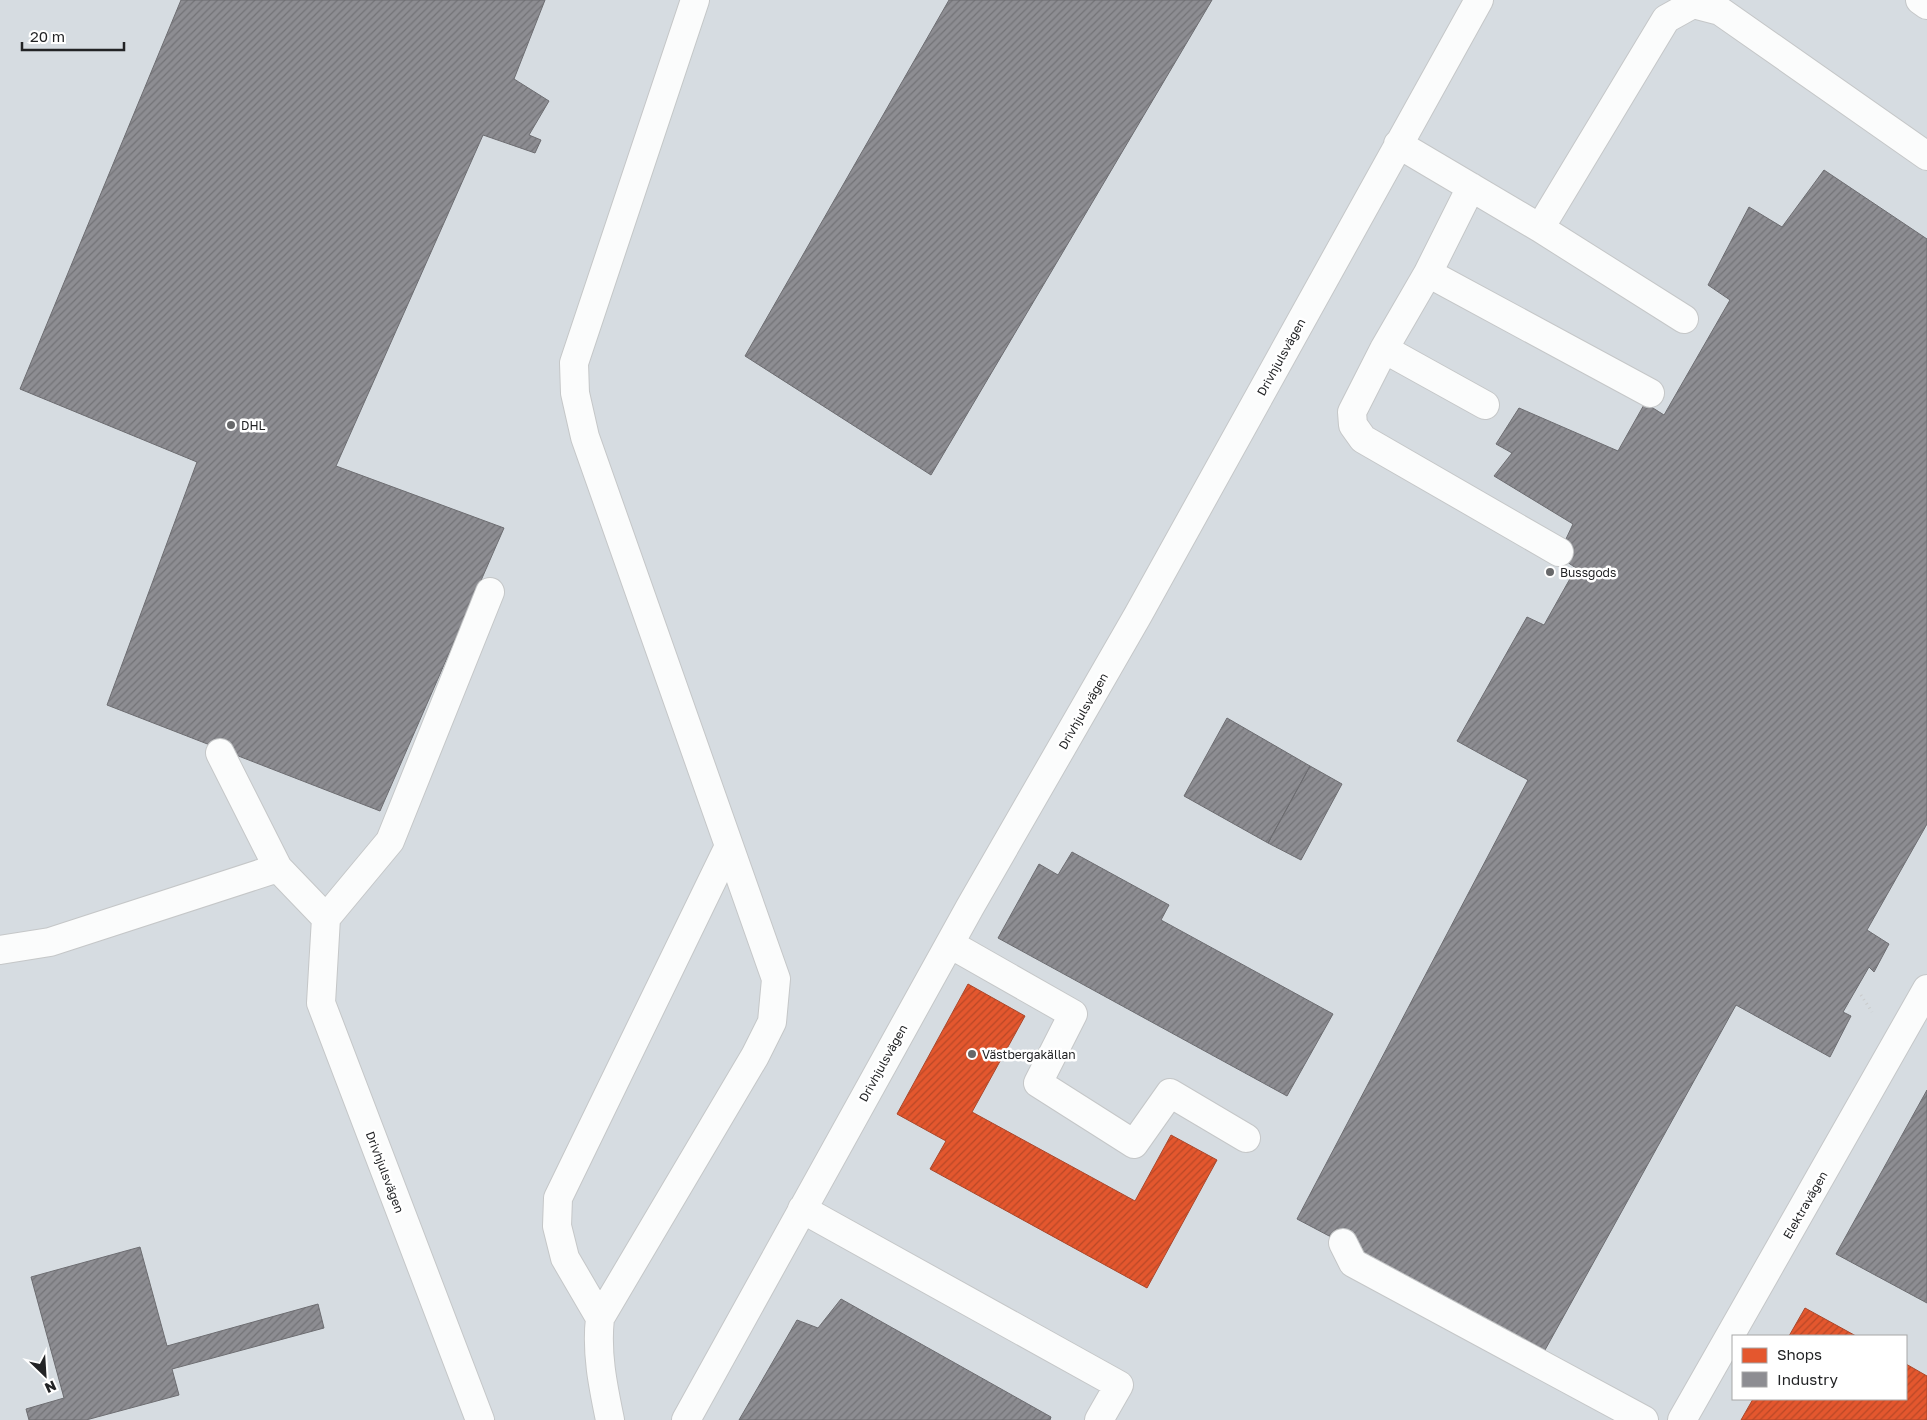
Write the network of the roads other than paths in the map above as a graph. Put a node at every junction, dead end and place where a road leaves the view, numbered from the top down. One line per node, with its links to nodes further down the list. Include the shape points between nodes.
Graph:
1 (695, 0): 17 (street, via 574,370 575,393 585,437)
2 (1479, 0): 5 (street, Drivhjulsvägen)
3 (1920, 0): 4 (street)
4 (1927, 5)
5 (1398, 144): 7 (street); 20 (street, Drivhjulsvägen, via 1138,615)
6 (1927, 156): 8 (street, via 1720,11 1693,4 1666,19)
7 (1471, 187): 8 (street); 9 (street)
8 (1540, 228): 10 (street)
9 (1428, 273): 11 (street); 12 (street)
10 (1684, 319)
11 (1384, 349): 13 (street); 14 (street, via 1352,412 1353,425 1363,438)
12 (1650, 393)
13 (1485, 405)
14 (1559, 552)
15 (490, 592): 19 (street, via 390,842)
16 (220, 753): 18 (street)
17 (729, 846): 26 (street, via 558,1198 557,1226 565,1258); 26 (street, via 776,979 772,1022)
18 (278, 868): 19 (street); 21 (street, via 50,942)
19 (326, 918): 27 (street, Drivhjulsvägen, via 321,1003)
20 (950, 944): 23 (street, via 1073,1014 1038,1083 1134,1144 1170,1094); 24 (street, Drivhjulsvägen)
21 (0, 950)
22 (1927, 989): 32 (street, Elektravägen)
23 (1246, 1138)
24 (802, 1209): 29 (street, Drivhjulsvägen); 30 (street, via 1119,1385)
25 (1343, 1243): 31 (street, via 1353,1263)
26 (600, 1318): 28 (street, via 597,1342)
27 (480, 1420)
28 (610, 1420)
29 (686, 1420)
30 (1099, 1420)
31 (1644, 1420)
32 (1682, 1420)

